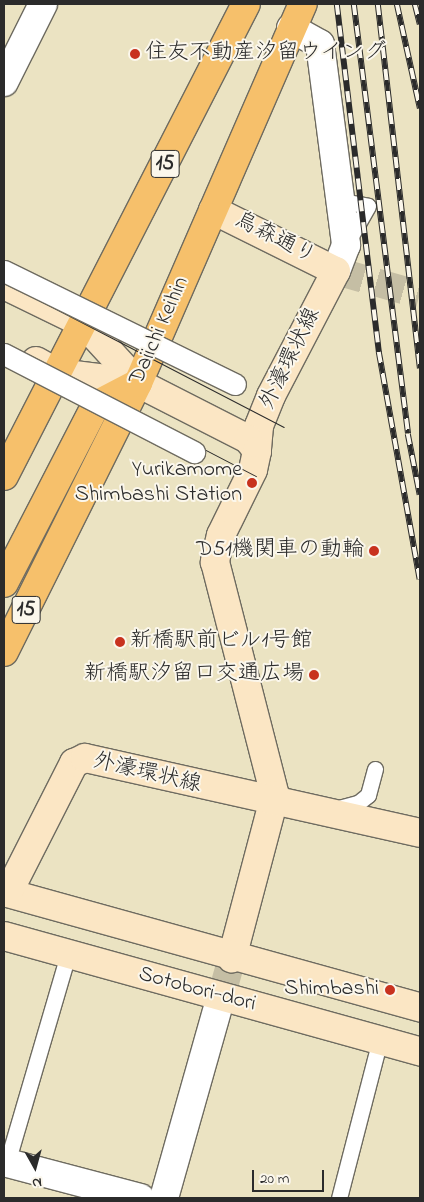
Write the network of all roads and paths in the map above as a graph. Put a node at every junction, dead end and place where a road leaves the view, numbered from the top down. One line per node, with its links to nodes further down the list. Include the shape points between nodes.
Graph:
1 (43, 4): 5 (street)
2 (246, 4): 12 (main road, 15)
3 (304, 4): 4 (main road, Daiichi Keihin / 15)
4 (291, 28): 6 (street, via 320,44); 7 (main road, Daiichi Keihin / 15)
5 (4, 82)
6 (341, 201): 8 (street); 8 (lane, via 368,206)
7 (213, 210): 9 (main road, 烏森通り); 16 (main road, Daiichi Keihin / 15)
8 (346, 245): 9 (street)
9 (336, 270): 18 (main road, 外濠環状線, via 271,396 259,426)
10 (4, 271): 17 (street, bridge)
11 (4, 285): 12 (main road)
12 (84, 324): 15 (main road, 15); 16 (main road)
13 (4, 345): 15 (main road)
14 (4, 354): 19 (street, bridge)
15 (58, 373): 16 (main road); 20 (main road, 15)
16 (138, 384): 18 (main road, via 248,440); 21 (main road, via 96,405); 22 (main road, Daiichi Keihin / 15)
17 (235, 384)
18 (257, 451): 24 (main road, 外濠環状線, via 253,470 217,549 216,571)
19 (194, 452)
20 (4, 476)
21 (4, 583)
22 (4, 652)
23 (375, 769): 25 (lane, via 368,795 358,803)
24 (275, 802): 25 (main road, 外濠環状線); 27 (main road, 外濠環状線, via 93,758 79,760); 30 (main road)
25 (323, 810): 26 (main road, 外濠環状線)
26 (420, 833)
27 (6, 893): 30 (main road, Sotobori-dori)
28 (4, 936): 29 (main road, Sotobori-dori)
29 (68, 954): 31 (main road, Sotobori-dori); 35 (lane)
30 (232, 958): 32 (main road, Sotobori-dori)
31 (221, 997): 33 (main road, Sotobori-dori); 37 (street)
32 (420, 1007)
33 (380, 1040): 34 (main road, Sotobori-dori); 38 (lane)
34 (420, 1051)
35 (5, 1163): 36 (street)
36 (140, 1198)
37 (164, 1198)
38 (339, 1198)

